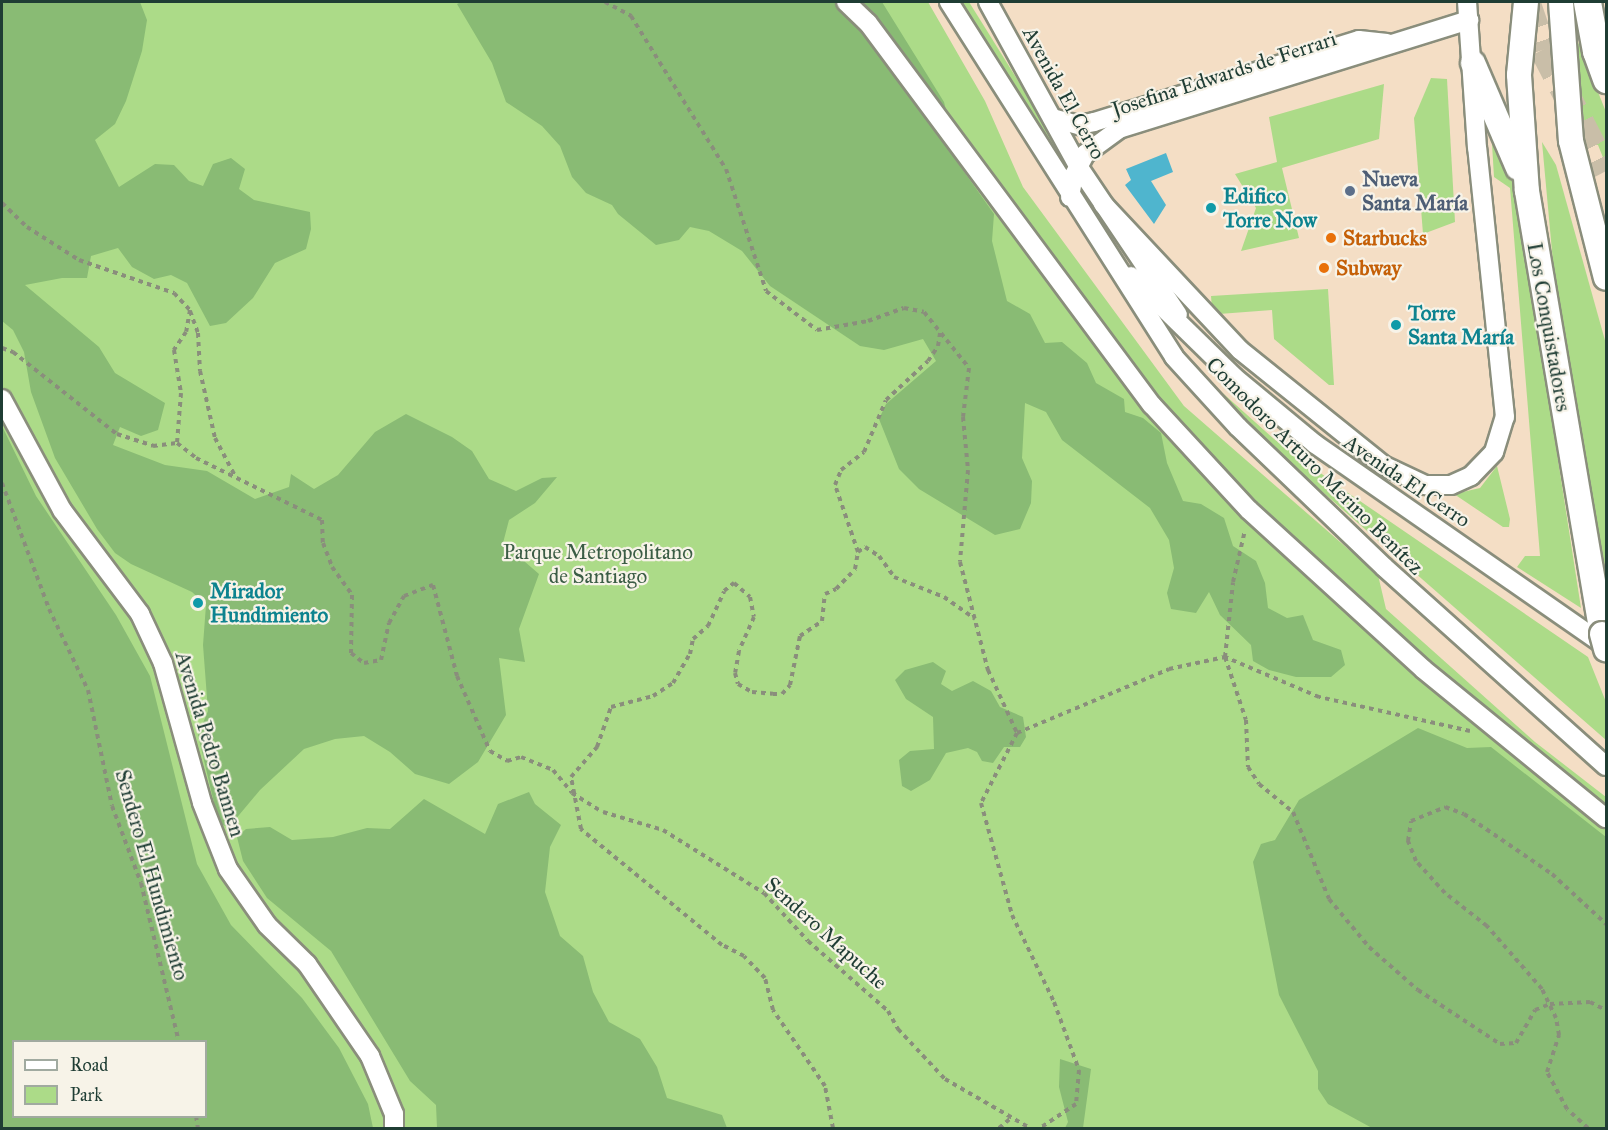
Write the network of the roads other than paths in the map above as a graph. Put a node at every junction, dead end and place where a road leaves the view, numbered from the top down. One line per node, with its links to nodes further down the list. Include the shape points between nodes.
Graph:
1 (846, 2): 23 (street, via 875,33 1152,405 1249,510 1423,669)
2 (949, 2): 15 (street, Comodoro Arturo Merino Benítez)
3 (988, 2): 12 (street, Avenida El Cerro)
4 (1467, 2): 8 (street)
5 (1526, 2): 14 (main road, Los Conquistadores, via 1520,75)
6 (1560, 2): 18 (main road, via 1571,141)
7 (1587, 2): 11 (highway, via 1596,51)
8 (1469, 20): 9 (street, Josefina Edwards de Ferrari); 10 (street)
9 (1392, 44): 12 (street, Josefina Edwards de Ferrari, via 1359,40 1094,122 1079,125); 13 (street, Josefina Edwards de Ferrari, via 1119,129 1094,144)
10 (1473, 63): 14 (main road); 16 (street, Avenida El Cerro, via 1505,417 1500,441 1479,470 1451,485 1425,485 1383,465 1263,371)
11 (1606, 79)
12 (1052, 118): 13 (street, Avenida El Cerro)
13 (1078, 166): 15 (street, Josefina Edwards de Ferrari); 16 (street, Avenida El Cerro)
14 (1527, 191): 21 (main road, Los Conquistadores)
15 (1070, 197): 17 (street, Comodoro Arturo Merino Benítez)
16 (1103, 204): 19 (street, Avenida El Cerro)
17 (1098, 240): 19 (street, Avenida El Cerro, via 1158,306); 22 (street, Comodoro Arturo Merino Benítez, via 1174,357 1238,428 1392,574)
18 (1606, 278)
19 (1194, 338): 21 (street, Avenida El Cerro, via 1314,444)
20 (2, 399): 24 (street, Avenida Pedro Bannen, via 62,510 140,614 154,643 167,674 202,803 228,869 267,925 307,964 370,1056 394,1114)
21 (1605, 643)
22 (1606, 766)
23 (1606, 818)
24 (394, 1128)

